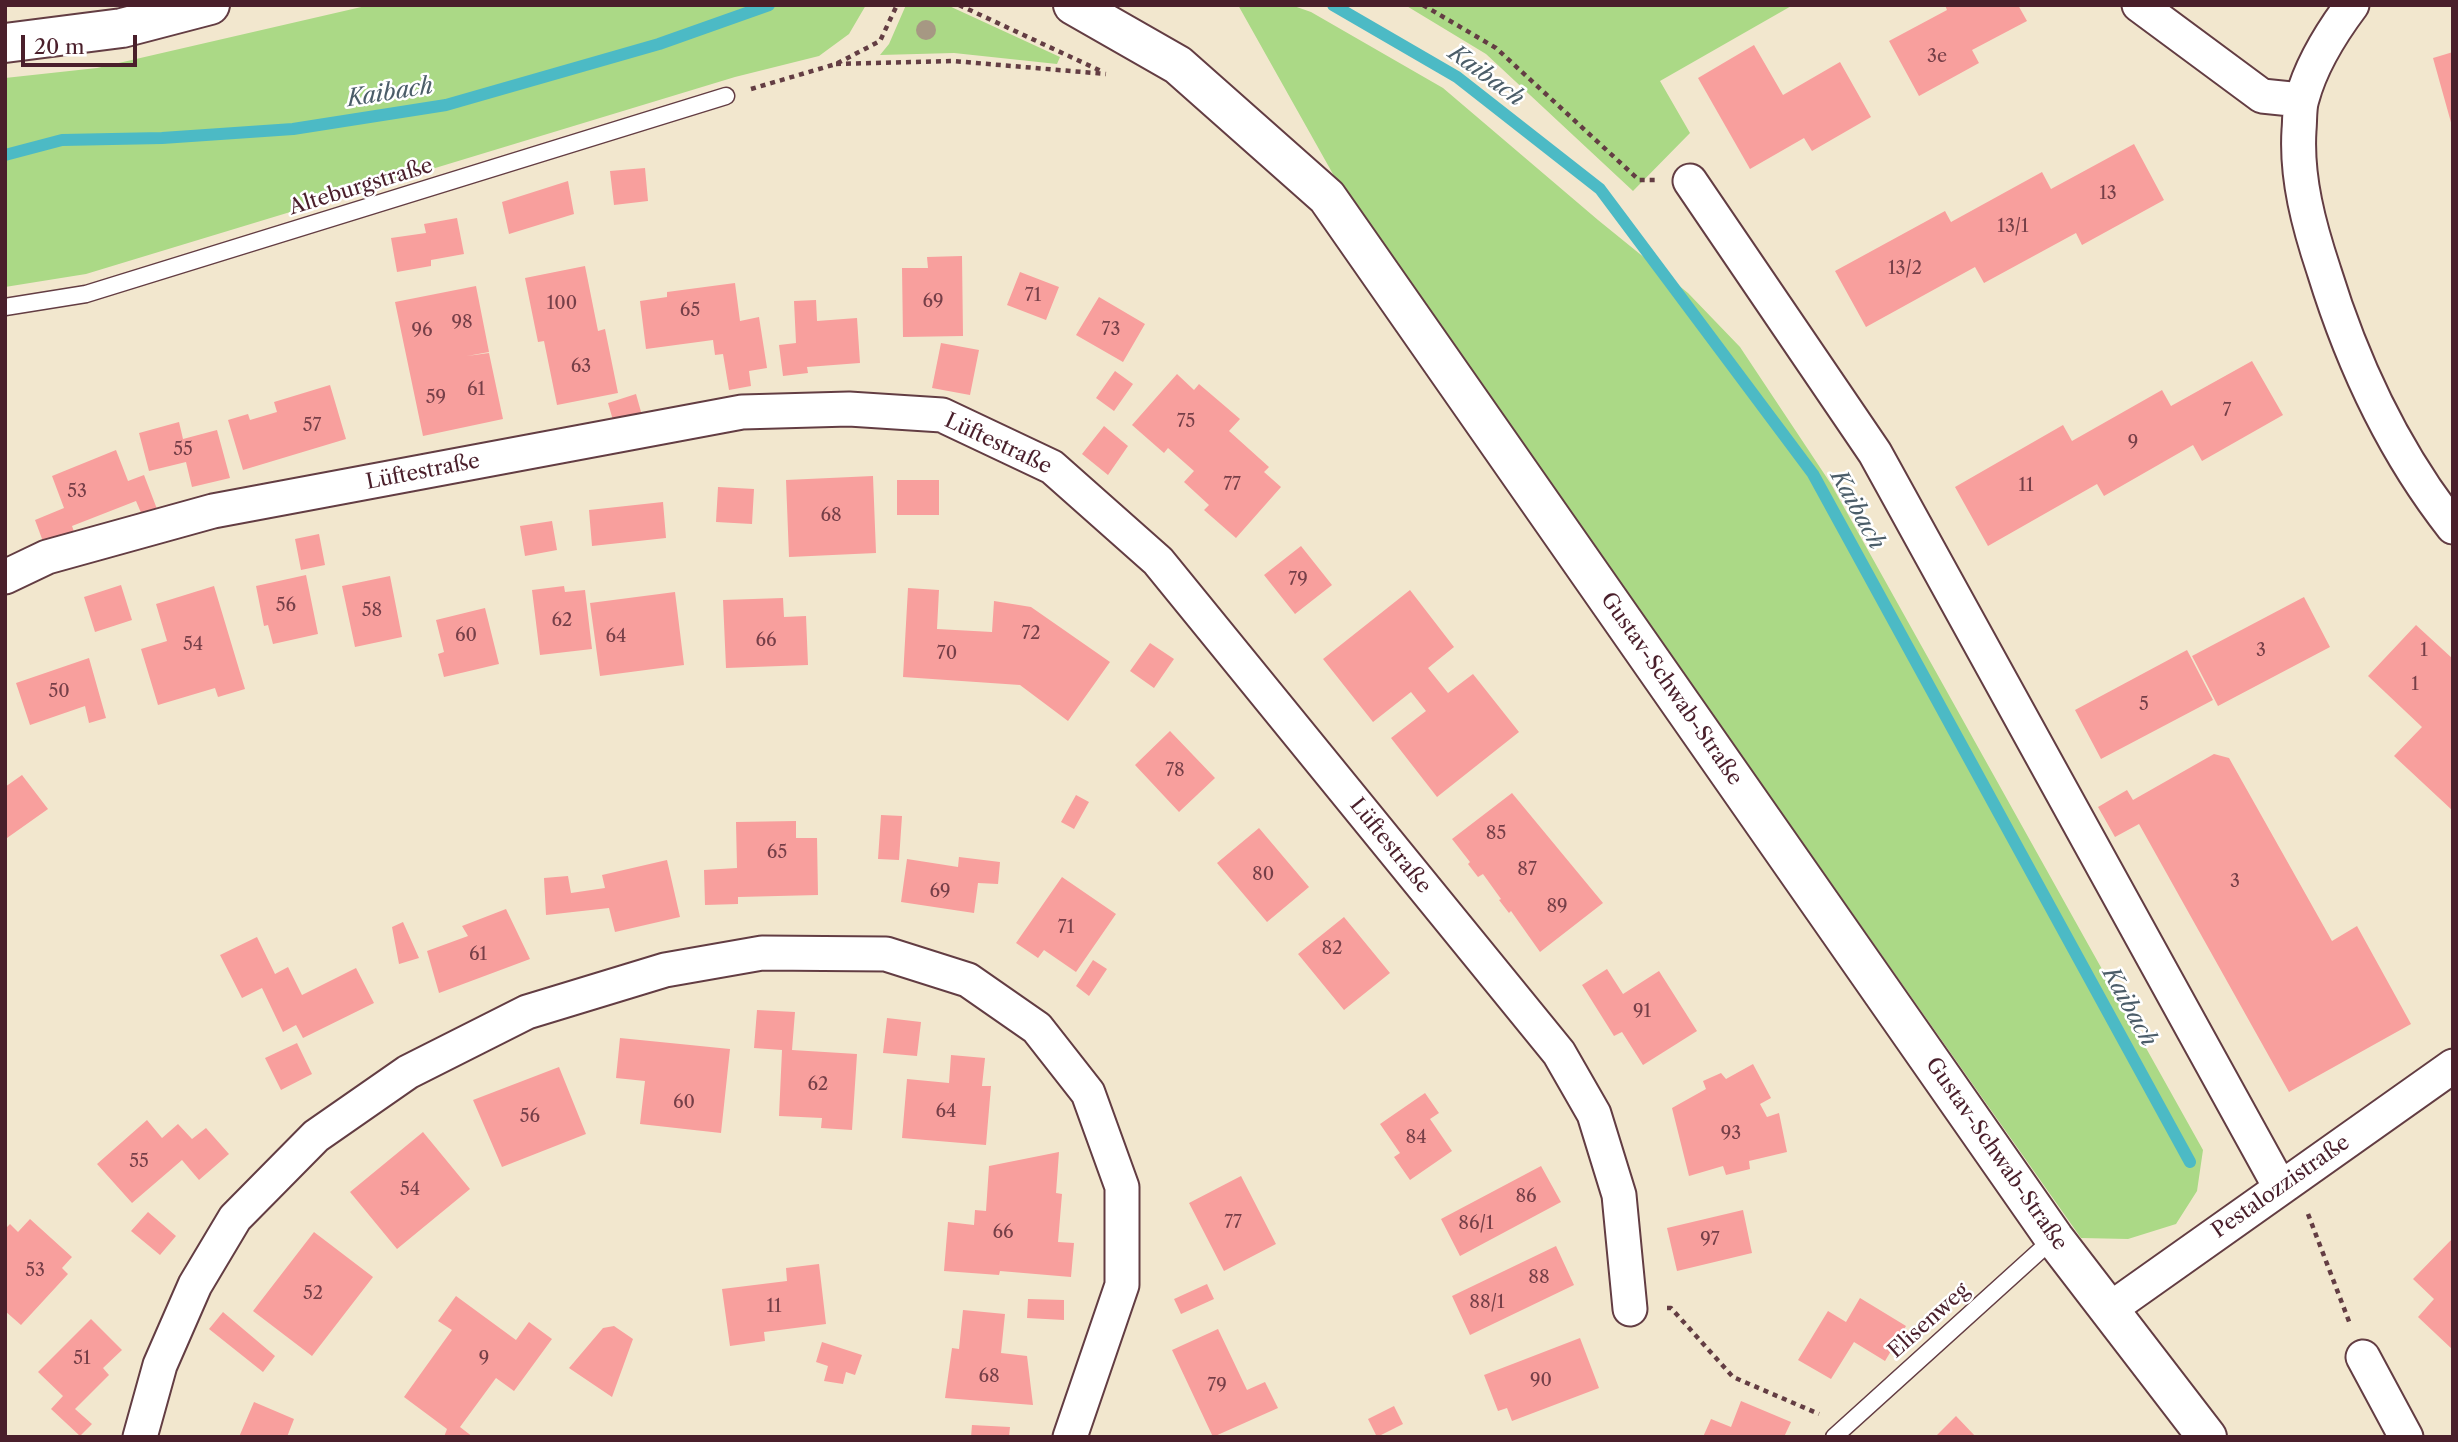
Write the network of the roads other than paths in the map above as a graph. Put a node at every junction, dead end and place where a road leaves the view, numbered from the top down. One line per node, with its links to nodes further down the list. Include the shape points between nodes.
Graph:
1 (210, 5): 5 (street, via 121,28)
2 (1073, 5): 14 (street, Gustav-Schwab-Straße, via 1178,65 1327,197)
3 (2139, 5): 7 (street, via 2262,96)
4 (2352, 5): 7 (street, via 2318,57)
5 (5, 43)
6 (726, 96): 9 (lane, Alteburgstraße, via 86,294)
7 (2301, 100): 10 (street, via 2298,145 2302,187 2311,233 2347,339 2397,441)
8 (1690, 181): 13 (street, via 1875,453)
9 (5, 307)
10 (2453, 527)
11 (5, 576): 15 (street, Lüftestraße, via 47,557 213,511 742,412 849,409 942,415 1052,467 1157,561 1559,1053 1594,1114 1619,1195)
12 (2453, 1066): 13 (street, Pestalozzistraße)
13 (2287, 1182): 16 (street, Pestalozzistraße)
14 (2054, 1238): 16 (street, Gustav-Schwab-Straße); 20 (lane, Elisenweg)
15 (1630, 1308)
16 (2110, 1309): 21 (street, Gustav-Schwab-Straße)
17 (2363, 1357): 22 (street)
18 (140, 1437): 19 (street, via 160,1365 195,1285 235,1218 316,1136 408,1072 527,1012 665,970 762,953 886,954 968,980 1037,1028 1088,1093 1122,1187 1122,1285)
19 (1070, 1437)
20 (1834, 1437)
21 (2207, 1437)
22 (2406, 1437)

